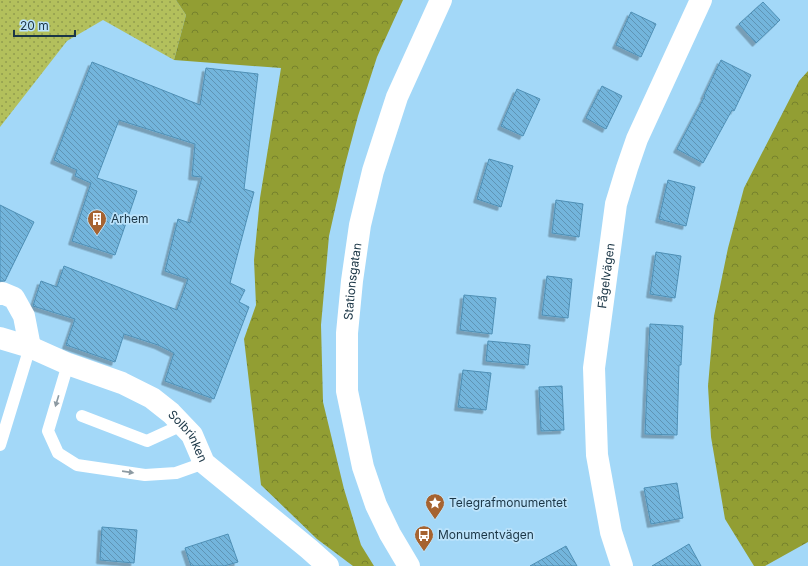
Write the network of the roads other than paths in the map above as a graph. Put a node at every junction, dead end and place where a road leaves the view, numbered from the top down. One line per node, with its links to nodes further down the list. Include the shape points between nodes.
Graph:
1 (441, 0): 12 (street, Stationsgatan, via 397,97 373,171 360,225 347,333 347,391 363,467 376,505)
2 (701, 0): 13 (street, Fågelvägen, via 637,139 616,204 594,368 597,455 610,532)
3 (0, 294): 5 (street, via 14,298 24,316)
4 (0, 338): 5 (street, Solbrinken)
5 (30, 347): 6 (street, Solbrinken); 9 (lane)
6 (68, 364): 8 (street, Solbrinken, via 122,383 152,398 171,412); 10 (lane, one-way to 10, via 48,431 58,452 77,465 145,474 176,473)
7 (82, 416): 8 (lane, via 147,441)
8 (182, 425): 10 (street, Solbrinken, via 192,435)
9 (0, 445)
10 (204, 463): 11 (street, Solbrinken)
11 (328, 566)
12 (409, 566)
13 (622, 566)

